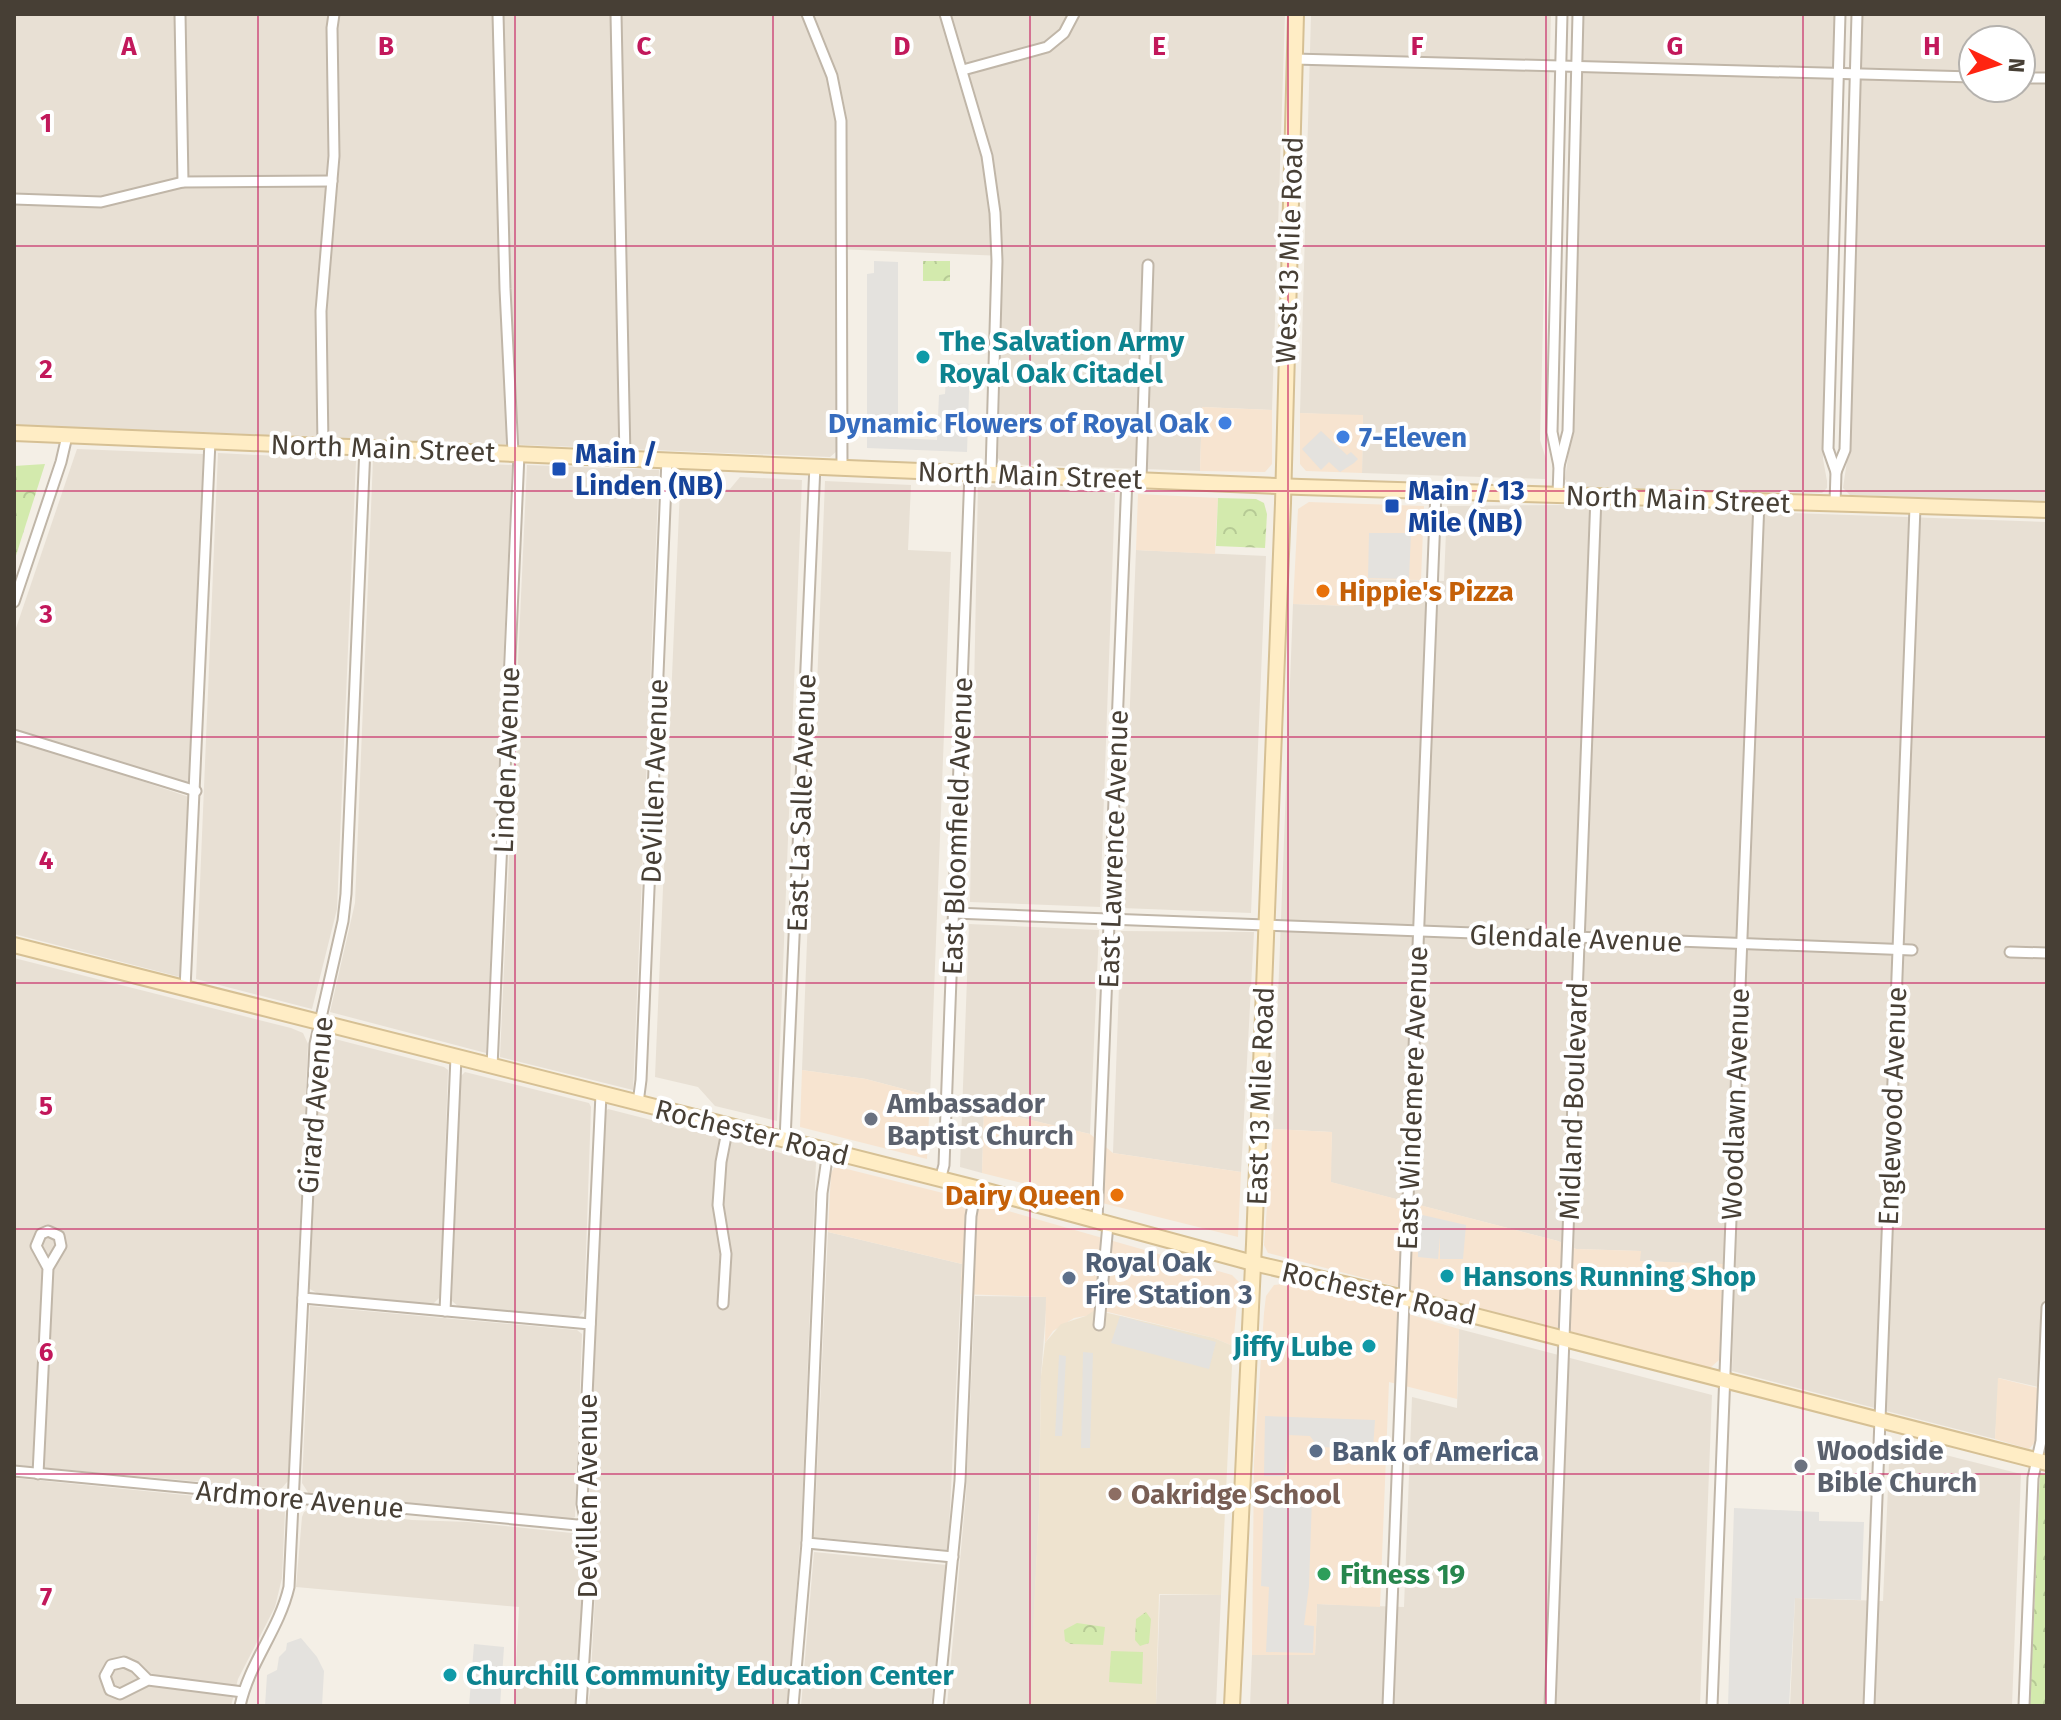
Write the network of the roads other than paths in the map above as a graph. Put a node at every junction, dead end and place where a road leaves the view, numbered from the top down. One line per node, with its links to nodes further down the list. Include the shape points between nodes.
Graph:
1 (180, 14): 21 (street)
2 (334, 14): 20 (street)
3 (498, 14): 33 (street, Linden Avenue, via 505,289)
4 (616, 14): 34 (street)
5 (807, 14): 38 (street, via 832,76 841,121)
6 (945, 14): 16 (street)
7 (1074, 14): 16 (street, via 1060,38 1047,47)
8 (1296, 14): 13 (main road, West 13 Mile Road)
9 (1562, 14): 14 (street)
10 (1578, 14): 15 (street)
11 (1840, 14): 17 (street)
12 (1857, 14): 18 (street)
13 (1294, 59): 14 (street); 43 (main road, West 13 Mile Road)
14 (1561, 66): 15 (street); 23 (street)
15 (1577, 66): 17 (street); 24 (street)
16 (963, 70): 41 (street, via 987,156 995,213)
17 (1838, 72): 18 (street); 26 (street)
18 (1855, 73): 19 (street); 27 (street)
19 (1957, 76)
20 (332, 181): 21 (street); 31 (street, via 321,311)
21 (183, 182): 22 (street, via 101,202)
22 (14, 199)
23 (1555, 260): 24 (street); 37 (street, via 1552,432)
24 (1572, 261): 37 (street, via 1568,431)
25 (1148, 265): 42 (street, East Lawrence Avenue)
26 (1833, 271): 27 (street); 40 (street, via 1828,449)
27 (1850, 271): 40 (street, via 1845,450)
28 (14, 433): 29 (main road, North Main Street)
29 (67, 436): 30 (main road, North Main Street); 51 (street)
30 (210, 441): 31 (main road, North Main Street); 53 (street)
31 (323, 446): 32 (main road, North Main Street)
32 (365, 447): 33 (main road, North Main Street); 66 (street, Girard Avenue, via 345,909)
33 (516, 453): 34 (main road, North Main Street); 68 (street, Linden Avenue)
34 (625, 458): 35 (main road, North Main Street)
35 (667, 459): 36 (main road, North Main Street); 70 (street, DeVillen Avenue)
36 (815, 465): 38 (main road, North Main Street); 72 (street, East La Salle Avenue)
37 (1559, 466): 45 (street)
38 (842, 467): 39 (main road, North Main Street)
39 (970, 472): 41 (main road, North Main Street); 54 (street, East Bloomfield Avenue)
40 (1836, 472): 48 (street)
41 (991, 473): 42 (main road, North Main Street)
42 (1134, 479): 43 (main road, North Main Street); 55 (street, East Lawrence Avenue)
43 (1283, 486): 44 (main road, North Main Street); 56 (main road, East 13 Mile Road)
44 (1436, 491): 45 (main road, North Main Street); 57 (street, East Windemere Avenue)
45 (1558, 495): 46 (main road, North Main Street)
46 (1596, 496): 47 (main road, North Main Street); 58 (street, Midland Boulevard)
47 (1759, 501): 48 (main road, North Main Street); 59 (street, Woodlawn Avenue)
48 (1835, 504): 49 (main road, North Main Street)
49 (1915, 507): 50 (main road, North Main Street); 61 (street, Englewood Avenue)
50 (2047, 510)
51 (14, 602)
52 (14, 735): 53 (street)
53 (196, 791): 65 (street)
54 (954, 913): 55 (street, Glendale Avenue); 74 (street, East Bloomfield Avenue)
55 (1110, 918): 56 (street, Glendale Avenue); 76 (street, East Lawrence Avenue)
56 (1266, 925): 57 (street, Glendale Avenue); 77 (main road, East 13 Mile Road)
57 (1419, 931): 58 (street, Glendale Avenue); 80 (street, East Windemere Avenue)
58 (1581, 938): 59 (street, Glendale Avenue); 86 (street, Midland Boulevard)
59 (1742, 944): 61 (street, Glendale Avenue); 87 (street, Woodlawn Avenue)
60 (14, 945): 65 (main road, Rochester Road)
61 (1899, 950): 62 (street, Glendale Avenue); 88 (street, Englewood Avenue)
62 (1912, 950)
63 (2010, 952): 64 (street)
64 (2047, 953)
65 (185, 989): 66 (main road, Rochester Road)
66 (320, 1023): 67 (main road, Rochester Road); 79 (street, Girard Avenue)
67 (456, 1057): 68 (main road, Rochester Road); 83 (street)
68 (492, 1067): 69 (main road, Rochester Road)
69 (601, 1094): 70 (main road, Rochester Road); 84 (street, DeVillen Avenue)
70 (638, 1103): 71 (main road, Rochester Road)
71 (728, 1126): 72 (main road, Rochester Road); 81 (street, via 718,1205 726,1254)
72 (785, 1140): 73 (main road, Rochester Road)
73 (828, 1151): 74 (main road, Rochester Road); 94 (street)
74 (940, 1180): 75 (main road, Rochester Road)
75 (976, 1188): 76 (main road, Rochester Road); 95 (street)
76 (1102, 1222): 77 (main road, Rochester Road); 85 (street, East Lawrence Avenue)
77 (1253, 1263): 80 (main road, Rochester Road); 102 (main road, East 13 Mile Road)
78 (48, 1268): 91 (street)
79 (303, 1298): 83 (street); 92 (street, Girard Avenue)
80 (1405, 1298): 86 (main road, Rochester Road); 103 (street, East Windemere Avenue)
81 (723, 1304)
82 (2047, 1307): 89 (street)
83 (445, 1311): 84 (street)
84 (590, 1324): 93 (street, DeVillen Avenue)
85 (1099, 1325)
86 (1565, 1339): 87 (main road, Rochester Road); 104 (street, Midland Boulevard)
87 (1725, 1380): 88 (main road, Rochester Road); 105 (street, Woodlawn Avenue)
88 (1880, 1421): 89 (main road, Rochester Road); 106 (street, Englewood Avenue)
89 (2042, 1462): 107 (street, via 2033,1478)
90 (14, 1471): 91 (street, Ardmore Avenue)
91 (38, 1474): 92 (street, Ardmore Avenue)
92 (294, 1498): 93 (street, Ardmore Avenue); 97 (street, Girard Avenue, via 285,1605)
93 (585, 1523): 99 (street, DeVillen Avenue, via 591,1548)
94 (807, 1543): 95 (street); 100 (street)
95 (953, 1557): 101 (street)
96 (148, 1680): 96 (street, via 124,1662 111,1665 105,1676 110,1690 120,1694); 97 (street)
97 (243, 1692): 98 (street, Girard Avenue)
98 (240, 1706)
99 (581, 1706)
100 (793, 1706)
101 (938, 1706)
102 (1232, 1706)
103 (1388, 1706)
104 (1550, 1706)
105 (1712, 1706)
106 (1869, 1706)
107 (2024, 1706)

